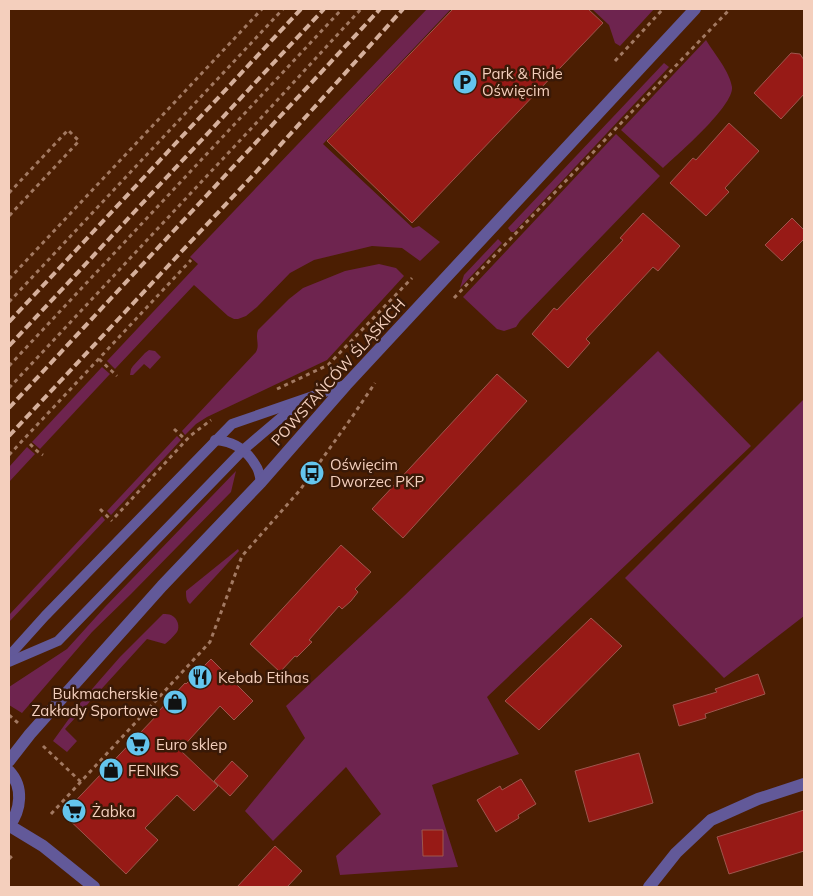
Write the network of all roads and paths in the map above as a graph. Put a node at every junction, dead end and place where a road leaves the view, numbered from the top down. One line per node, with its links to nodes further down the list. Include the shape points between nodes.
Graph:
1 (262, 9): 13 (path)
2 (283, 9): 15 (path)
3 (342, 9): 17 (path)
4 (362, 9): 21 (path)
5 (663, 9): 8 (path)
6 (695, 9): 20 (street, POWSTAŃCÓW ŚLĄSKICH)
7 (730, 9): 14 (path)
8 (615, 61)
9 (9, 193): 10 (path, via 68,130 79,141)
10 (9, 216)
11 (191, 260): 16 (path)
12 (412, 278): 22 (path, via 328,365)
13 (9, 280)
14 (453, 300)
15 (9, 302)
16 (99, 359): 18 (path); 29 (path)
17 (9, 366)
18 (117, 376)
19 (378, 378): 40 (path, via 300,490 242,556 210,642)
20 (346, 385): 23 (lane); 31 (street, POWSTAŃCÓW ŚLĄSKICH)
21 (9, 388)
22 (274, 390)
23 (301, 401): 26 (lane, via 232,424); 28 (lane)
24 (174, 429): 25 (path)
25 (186, 440)
26 (215, 440): 28 (lane, via 226,441); 34 (lane)
27 (30, 444): 30 (path)
28 (243, 450): 31 (lane, via 257,466); 35 (lane, via 58,641)
29 (9, 455)
30 (43, 455)
31 (261, 482): 37 (street, POWSTAŃCÓW ŚLĄSKICH, via 162,586)
32 (100, 509): 33 (path)
33 (112, 521)
34 (9, 656)
35 (9, 662)
36 (9, 715): 37 (path)
37 (30, 734): 38 (street, POWSTAŃCÓW ŚLĄSKICH); 40 (path)
38 (9, 761)
39 (9, 771): 43 (street, via 20,798)
40 (81, 782): 42 (path)
41 (804, 784): 47 (street, via 758,799 711,820 676,853)
42 (52, 814)
43 (9, 826): 46 (street, via 43,846)
44 (12, 856): 45 (path)
45 (9, 859)
46 (94, 887)
47 (649, 887)

